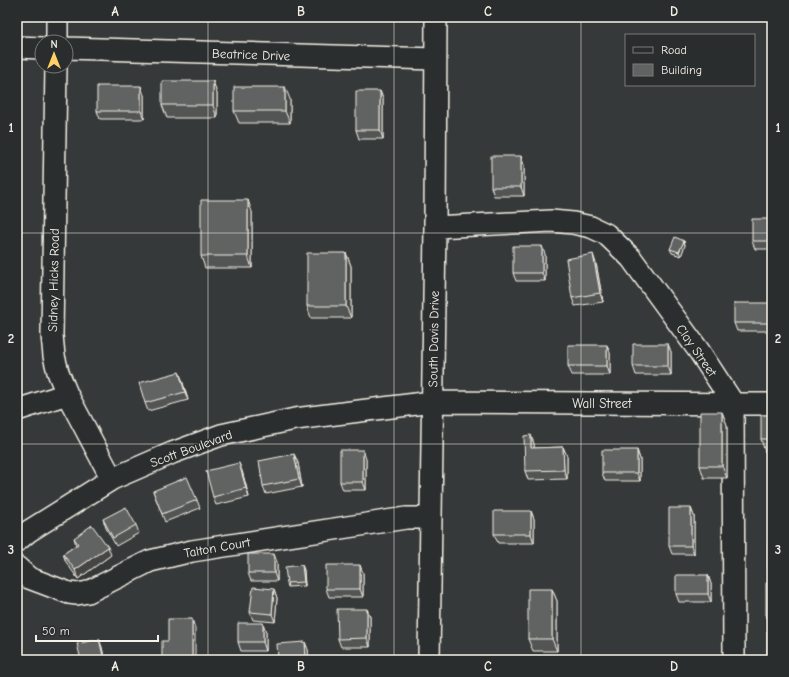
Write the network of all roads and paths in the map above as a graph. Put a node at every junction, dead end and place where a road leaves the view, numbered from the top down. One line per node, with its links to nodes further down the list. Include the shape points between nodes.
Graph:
1 (57, 17): 3 (street)
2 (436, 17): 7 (street, South Davis Drive)
3 (57, 34)
4 (17, 47): 5 (street)
5 (34, 48)
6 (74, 48): 7 (street, Beatrice Drive)
7 (435, 59): 9 (street, South Davis Drive)
8 (56, 74): 10 (street, Sidney Hicks Road, via 52,335 58,372)
9 (435, 227): 11 (street, South Davis Drive); 12 (street, Clay Street, via 551,221 591,227 606,234 631,258 699,351)
10 (67, 394): 14 (street); 15 (street, Sidney Hicks Road)
11 (432, 402): 12 (street, Wall Street); 15 (street, Scott Boulevard, via 295,419 225,434); 16 (street, South Davis Drive)
12 (733, 404): 13 (street, Wall Street); 20 (street)
13 (772, 404)
14 (17, 410)
15 (112, 479): 17 (street, Scott Boulevard)
16 (431, 518): 18 (street, Talton Court, via 406,518 192,551 150,561 88,592 77,594 29,578); 19 (street, South Davis Drive)
17 (17, 541)
18 (17, 567)
19 (429, 660)
20 (734, 660)

